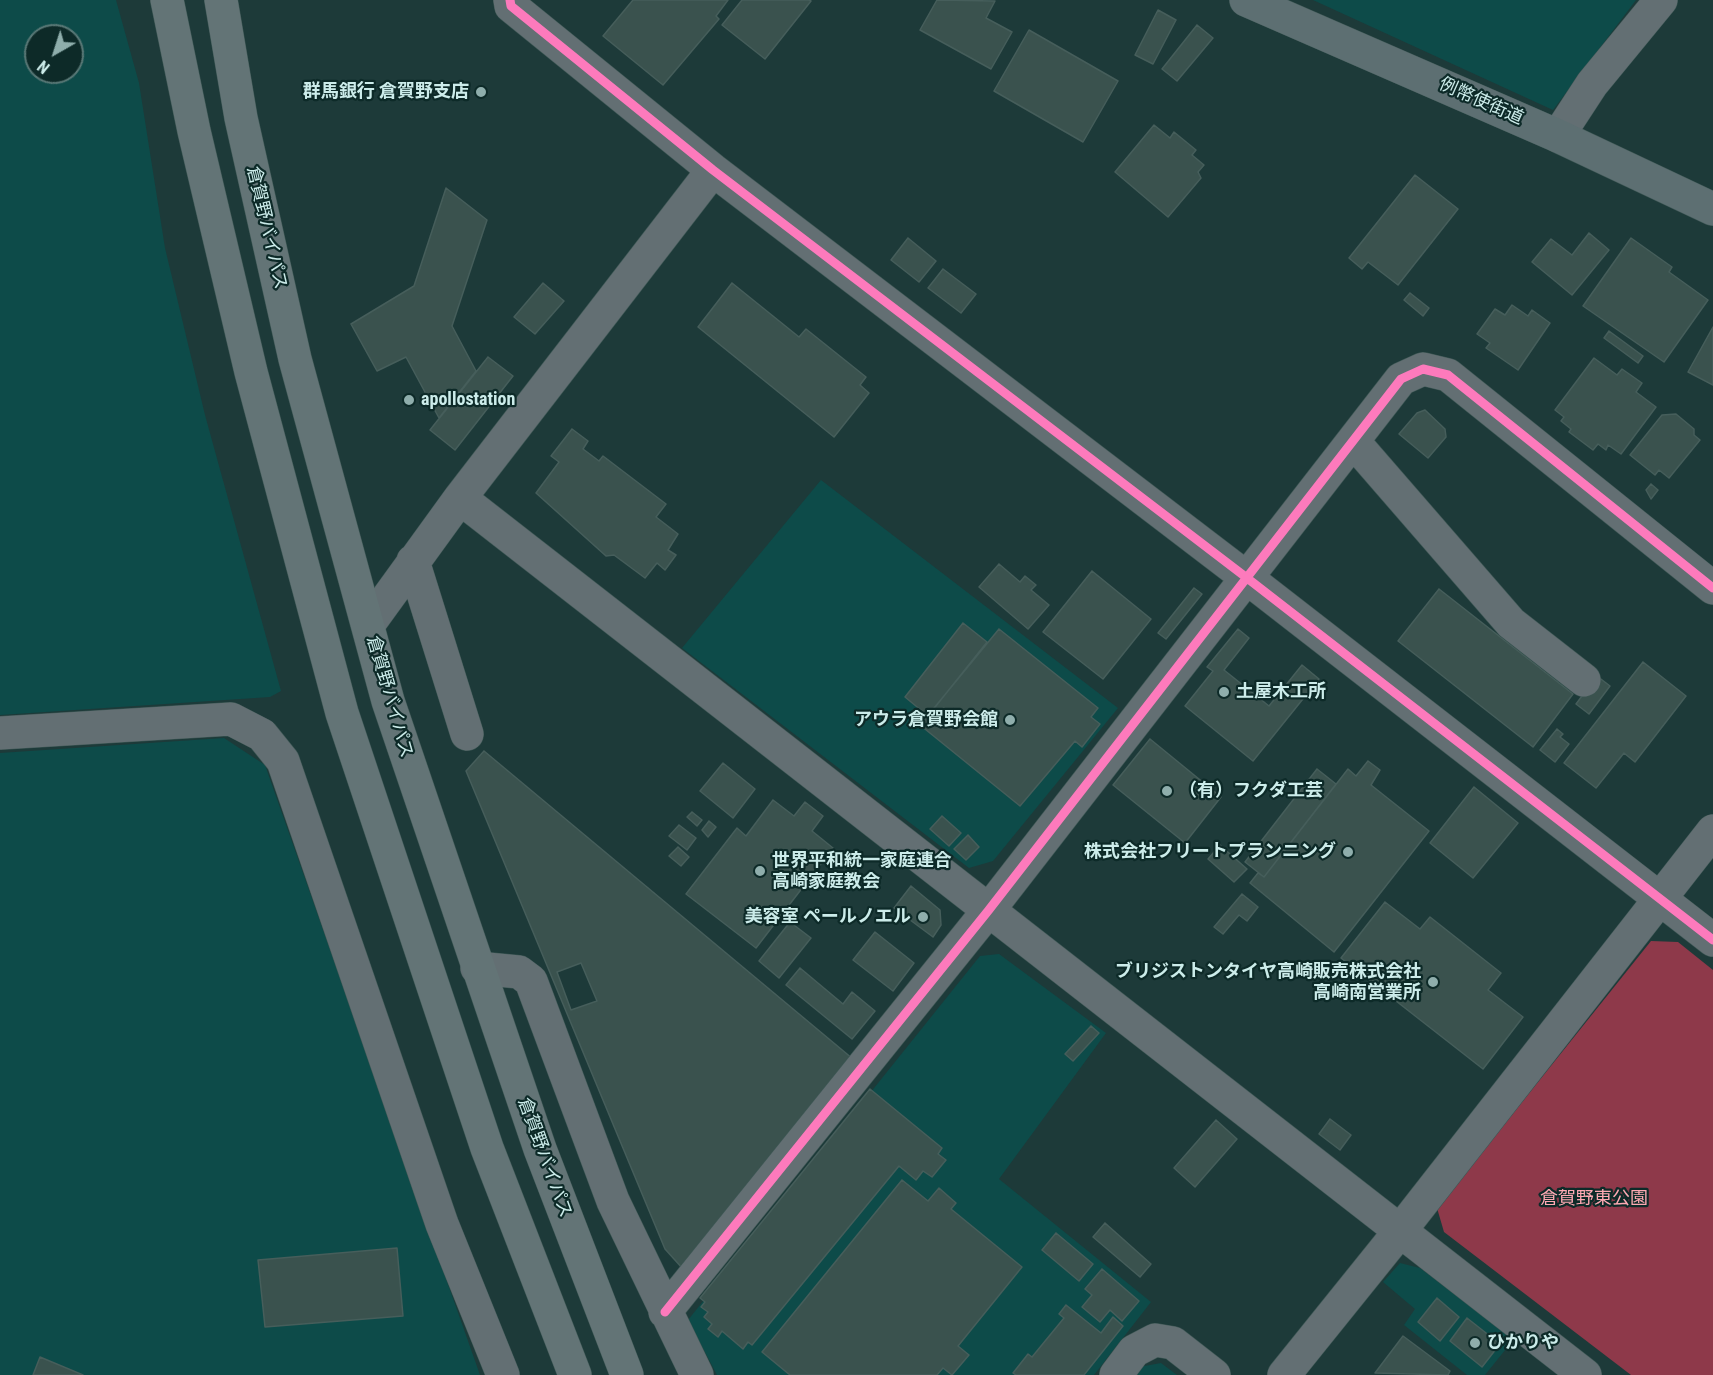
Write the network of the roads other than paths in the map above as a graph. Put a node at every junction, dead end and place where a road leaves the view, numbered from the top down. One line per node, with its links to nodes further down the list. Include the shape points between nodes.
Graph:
1 (167, 0): 26 (highway, via 251,372 342,713 487,1148)
2 (220, 0): 14 (highway, 倉賀野バイパス, via 241,118 295,359)
3 (510, 0): 7 (street, via 511,6)
4 (1246, 0): 6 (main road, 例幣使街道)
5 (1661, 0): 6 (street, via 1592,84)
6 (1558, 136): 8 (main road, 例幣使街道)
7 (713, 170): 10 (street); 12 (street)
8 (1713, 209)
9 (1353, 441): 12 (street); 13 (street, via 1401,379 1423,369 1448,375); 15 (street, via 1511,623)
10 (460, 498): 11 (street); 20 (street)
11 (413, 561): 14 (street); 17 (street)
12 (1247, 578): 19 (street); 20 (street)
13 (1713, 588)
14 (368, 625): 22 (highway, 倉賀野バイパス, via 388,701)
15 (1584, 680)
16 (0, 733): 25 (street, via 231,718 262,735 283,760 442,1224)
17 (467, 734)
18 (1713, 831): 19 (street)
19 (1660, 899): 21 (street); 23 (street)
20 (988, 911): 23 (street); 24 (street)
21 (1713, 940)
22 (477, 968): 24 (street, via 519,972 531,981 613,1201); 27 (highway, 倉賀野バイパス, via 540,1149)
23 (1400, 1231): 31 (street); 32 (street)
24 (665, 1312): 28 (street)
25 (503, 1375)
26 (575, 1375)
27 (627, 1375)
28 (697, 1375)
29 (1116, 1375): 30 (street, via 1134,1351 1155,1340 1173,1343)
30 (1214, 1375)
31 (1284, 1375)
32 (1585, 1375)

